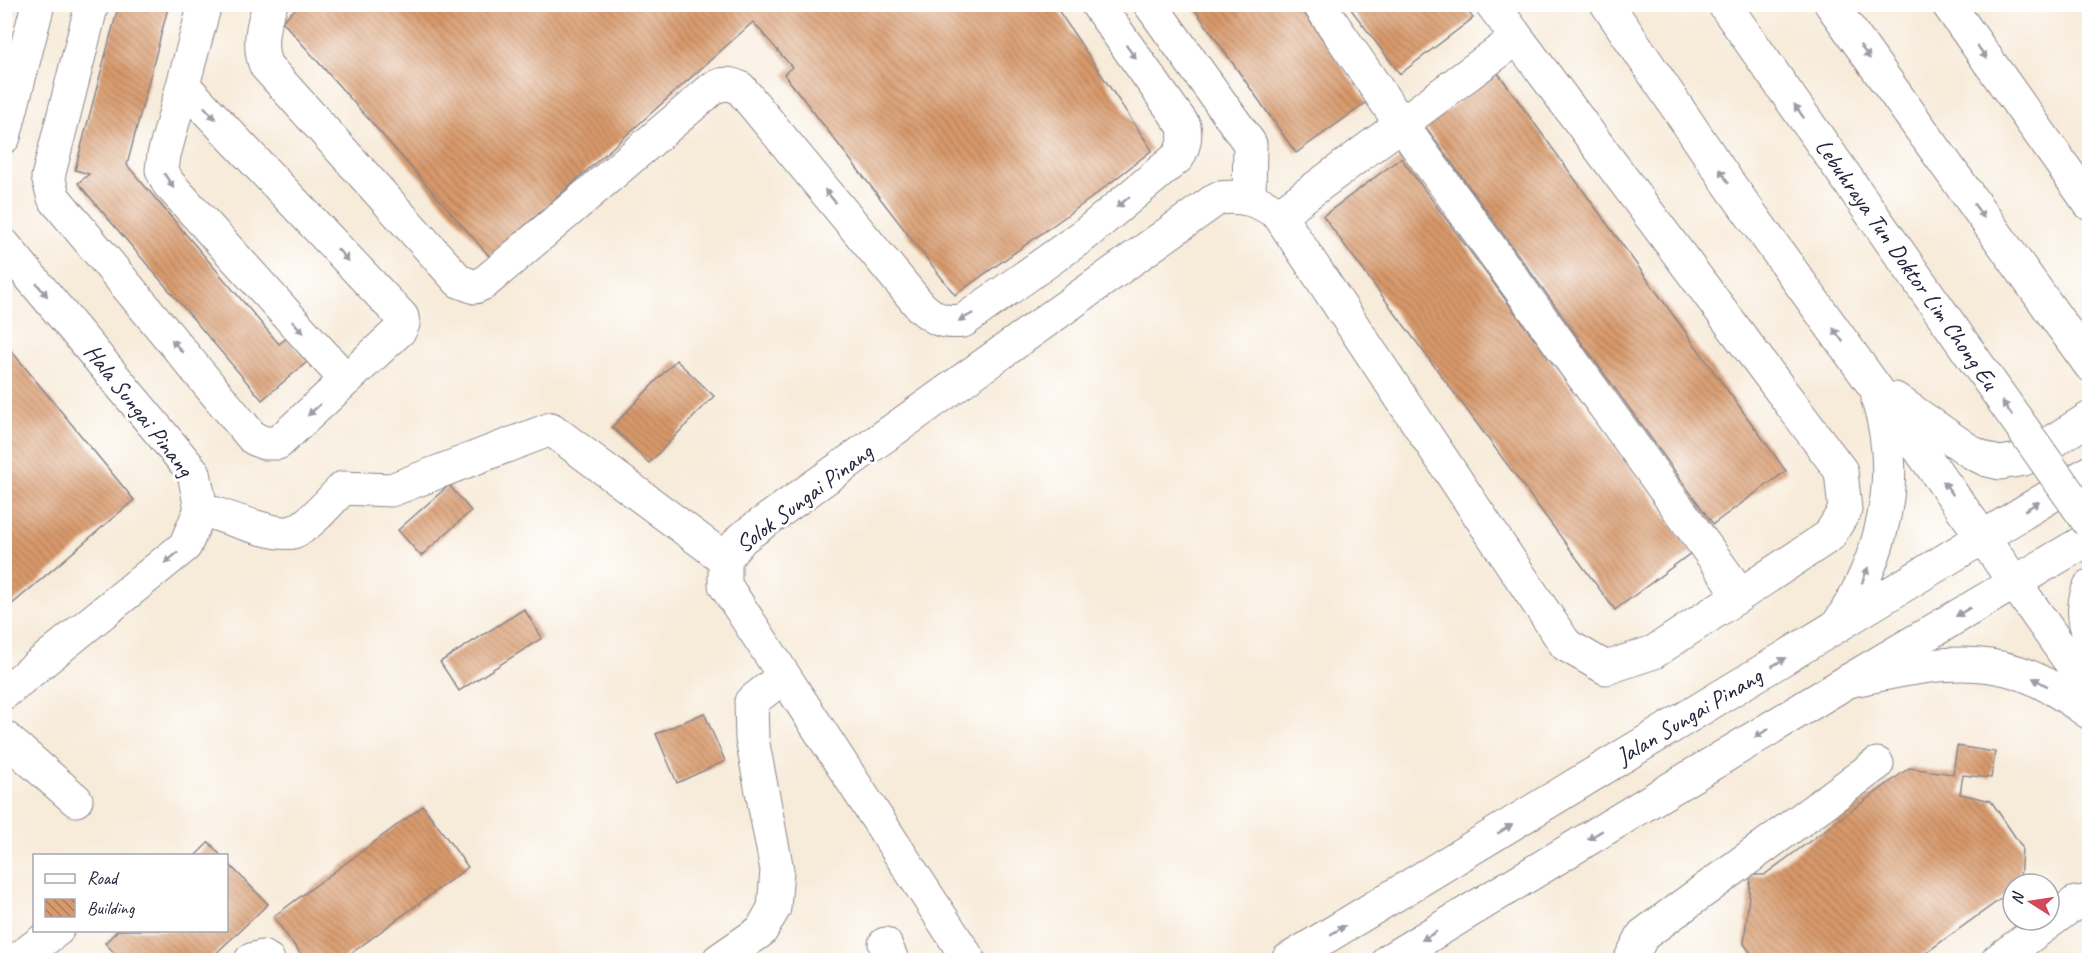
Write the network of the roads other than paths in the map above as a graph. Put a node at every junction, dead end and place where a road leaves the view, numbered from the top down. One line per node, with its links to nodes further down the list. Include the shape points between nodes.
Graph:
1 (38, 4): 16 (main road)
2 (92, 4): 24 (main road, one-way to 2, via 278,443 253,438 54,198 48,177)
3 (204, 4): 14 (main road)
4 (271, 4): 20 (main road, one-way to 4, via 963,321 948,323 933,318 740,88 730,83 713,88 475,287 459,281 448,270 266,66 261,54)
5 (1097, 4): 20 (main road, one-way to 20, via 1184,126 1186,137 1178,157)
6 (1150, 4): 17 (main road, via 1250,144)
7 (1319, 4): 15 (main road)
8 (1492, 4): 13 (main road)
9 (1607, 4): 25 (main road, one-way to 9, via 1729,184)
10 (1724, 4): 29 (main road, Lebuhraya Tun Doktor Lim Chong Eu, one-way to 10, bridge)
11 (1831, 4): 23 (main road, one-way to 23)
12 (1948, 4): 18 (main road, one-way to 18)
13 (1517, 38): 15 (main road); 35 (main road, via 1841,471 1845,510 1829,536)
14 (183, 85): 24 (main road, one-way to 24, via 164,155 162,170 168,183); 24 (main road, one-way to 24, via 402,316 400,330)
15 (1401, 124): 19 (main road); 35 (main road)
16 (4, 137)
17 (1249, 198): 19 (main road); 22 (main road, Solok Sungai Pinang, via 1218,198)
18 (2090, 204)
19 (1280, 215): 35 (main road, via 1566,645 1606,668 1654,652)
20 (1083, 236): 22 (main road)
21 (4, 245): 28 (main road, Hala Sungai Pinang, one-way to 28, via 194,473)
22 (1113, 273): 32 (main road, Solok Sungai Pinang, via 742,538)
23 (2090, 365)
24 (346, 380)
25 (1872, 382): 26 (main road, via 1971,452 2000,463 2024,459); 30 (main road, one-way to 25); 36 (main road, one-way to 25, via 1861,586 1886,510 1888,445)
26 (2090, 418)
27 (2090, 472): 30 (main road, Jalan Sungai Pinang, one-way to 27)
28 (201, 509): 32 (main road, via 291,533 343,489 391,490 551,429); 41 (main road, one-way to 41, via 185,546)
29 (2090, 524)
30 (1982, 536): 33 (main road); 36 (main road, Jalan Sungai Pinang)
31 (2090, 538): 33 (main road)
32 (725, 559): 38 (main road, Solok Sungai Pinang, via 725,585)
33 (2013, 582): 39 (main road, one-way to 39); 40 (main road)
34 (2090, 586): 37 (main road, via 2084,616)
35 (1740, 594)
36 (1837, 626): 51 (main road, Jalan Sungai Pinang, one-way to 36)
37 (2090, 638)
38 (784, 676): 49 (main road, via 751,702 752,740 777,870 774,908 761,931); 50 (main road, Solok Sungai Pinang)
39 (1848, 681): 42 (main road, one-way to 39, via 2033,678 1987,666 1935,665); 52 (main road, one-way to 52)
40 (2090, 690)
41 (4, 693)
42 (2090, 713)
43 (4, 737): 45 (main road)
44 (1877, 764): 53 (main road, via 1643,935)
45 (76, 800)
46 (2090, 901): 54 (main road, via 2075,903)
47 (55, 932): 48 (main road)
48 (22, 959)
49 (720, 960)
50 (969, 960)
51 (1288, 960)
52 (1389, 960)
53 (1630, 960)
54 (1998, 960)

